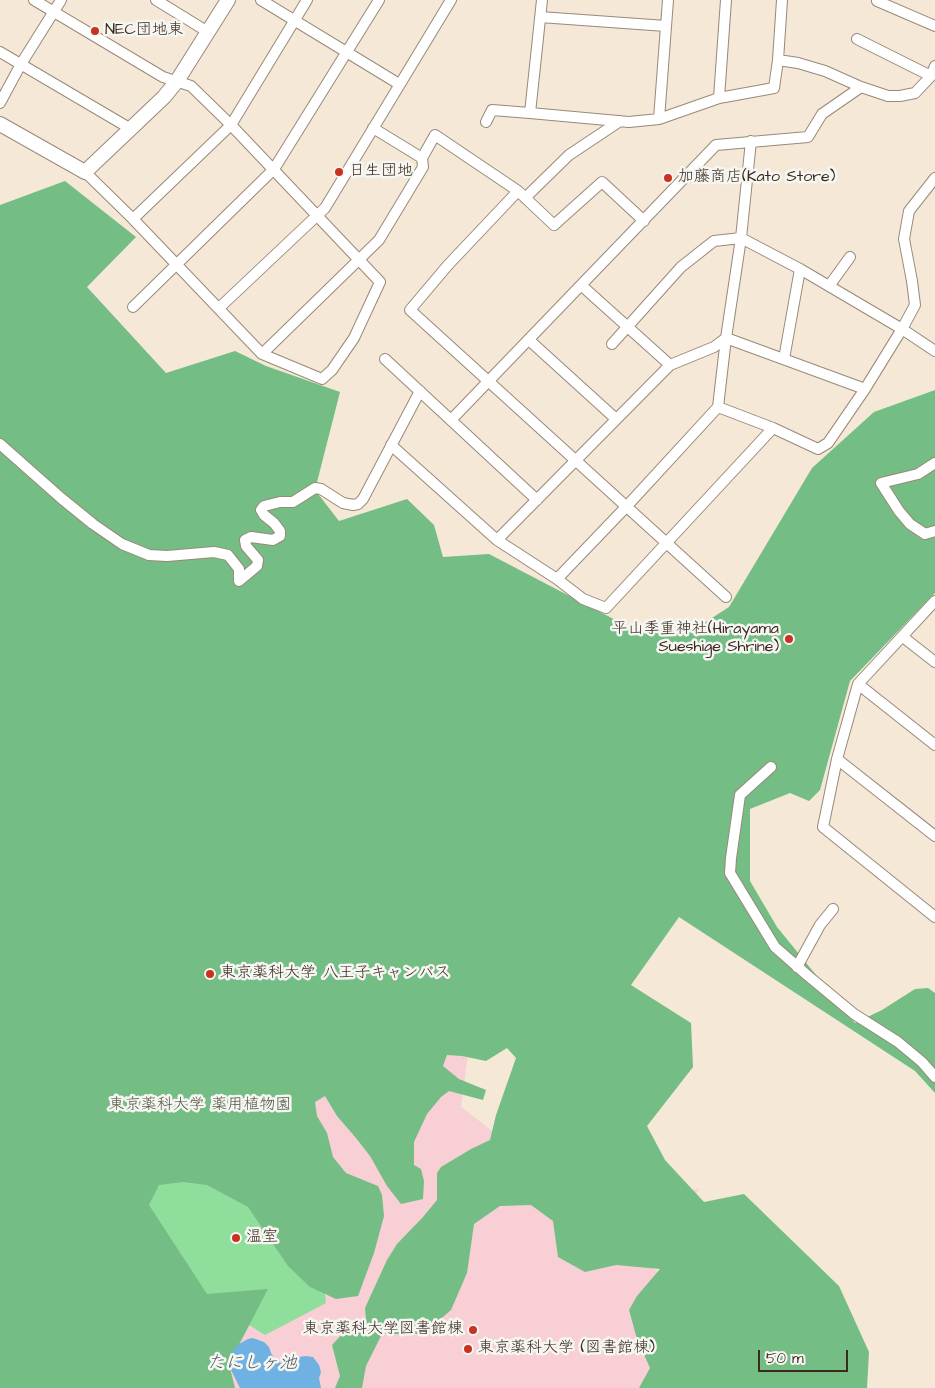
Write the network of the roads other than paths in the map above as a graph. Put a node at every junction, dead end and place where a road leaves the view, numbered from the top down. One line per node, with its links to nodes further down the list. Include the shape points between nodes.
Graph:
1 (34, 0): 14 (street)
2 (61, 0): 14 (street)
3 (156, 0): 19 (street)
4 (228, 0): 19 (street)
5 (261, 0): 16 (street)
6 (307, 0): 16 (street)
7 (379, 0): 22 (street)
8 (451, 0): 28 (street)
9 (542, 0): 15 (street)
10 (668, 0): 17 (street)
11 (726, 0): 30 (street)
12 (782, 0): 23 (street)
13 (877, 1): 18 (street)
14 (54, 12): 24 (street); 27 (street, via 163,77)
15 (540, 17): 17 (street); 32 (street)
16 (294, 21): 22 (street); 37 (street)
17 (666, 26): 33 (street)
18 (935, 26)
19 (208, 32): 27 (street)
20 (857, 39): 26 (street)
21 (0, 52): 24 (street)
22 (347, 53): 28 (street); 42 (street)
23 (778, 60): 29 (street, via 798,63); 30 (street, via 774,88)
24 (21, 64): 31 (street); 39 (street)
25 (935, 66): 26 (street)
26 (931, 76): 29 (street, via 915,93 900,96 888,96)
27 (177, 81): 37 (street, via 191,86); 39 (street)
28 (399, 84): 38 (street)
29 (861, 87): 40 (street, via 822,114 808,137)
30 (719, 98): 33 (street)
31 (0, 103)
32 (530, 113): 34 (street); 35 (street, via 492,110)
33 (659, 119): 34 (street)
34 (620, 121): 45 (street, via 568,155)
35 (486, 122)
36 (0, 124): 43 (street)
37 (231, 124): 42 (street); 47 (street)
38 (373, 128): 41 (street); 46 (street)
39 (131, 129): 43 (street)
40 (751, 141): 48 (street, via 716,145); 49 (street)
41 (422, 158): 45 (street, via 435,136); 51 (street, via 423,168 379,240)
42 (274, 169): 46 (street); 52 (street)
43 (85, 172): 47 (street)
44 (935, 178): 59 (street, via 909,211 904,239 915,304)
45 (521, 194): 48 (street, via 554,225 602,182); 68 (street, via 448,265 410,310)
46 (318, 215): 51 (street); 57 (street)
47 (133, 218): 52 (street)
48 (644, 221): 54 (street)
49 (741, 238): 53 (street); 58 (street, via 714,241 680,267); 60 (street)
50 (850, 257): 55 (street)
51 (359, 260): 64 (street); 64 (street, via 380,282 354,338 332,370 322,379)
52 (176, 264): 56 (street); 57 (street)
53 (800, 269): 55 (street); 66 (street)
54 (581, 285): 58 (street); 61 (street)
55 (829, 286): 59 (street)
56 (133, 307)
57 (219, 308): 64 (street)
58 (627, 327): 62 (street); 67 (street)
59 (902, 329): 63 (street); 69 (street)
60 (726, 338): 66 (street); 67 (street, via 714,347); 71 (street)
61 (529, 340): 68 (street); 72 (street)
62 (612, 344)
63 (935, 351)
64 (262, 354)
65 (385, 359): 70 (street)
66 (784, 359): 69 (street)
67 (670, 365): 72 (street)
68 (488, 381): 73 (street); 77 (street)
69 (865, 389): 74 (street, via 828,443 818,449)
70 (420, 391): 73 (street); 76 (street)
71 (718, 407): 74 (street); 80 (street)
72 (616, 419): 77 (street)
73 (451, 420): 79 (street)
74 (773, 428): 83 (street)
75 (0, 444): 76 (street, via 61,498 122,544 149,555 214,552 228,555 239,569 239,581 257,566 258,560 245,540 251,537 273,540 280,536 280,531 261,510 264,506 293,502 316,488 343,503 358,504)
76 (392, 445): 82 (street)
77 (575, 460): 79 (street); 80 (street)
78 (935, 463): 81 (street, via 918,474 881,484 910,524 925,534)
79 (537, 500): 82 (street)
80 (626, 507): 83 (street); 84 (street)
81 (935, 531)
82 (497, 540): 84 (street)
83 (666, 543): 84 (street, via 606,608 583,599); 85 (street)
84 (557, 579)
85 (726, 597)
86 (935, 601): 87 (street)
87 (903, 636): 88 (street); 89 (street)
88 (935, 662)
89 (858, 684): 90 (street); 91 (street)
90 (935, 745)
91 (836, 759): 93 (street); 95 (street, via 823,827)
92 (771, 767): 96 (street, via 740,795 730,872 775,947)
93 (935, 836)
94 (833, 909): 96 (street, via 820,925)
95 (935, 917)
96 (797, 967): 97 (street, via 854,1014 898,1042)
97 (935, 1077)

